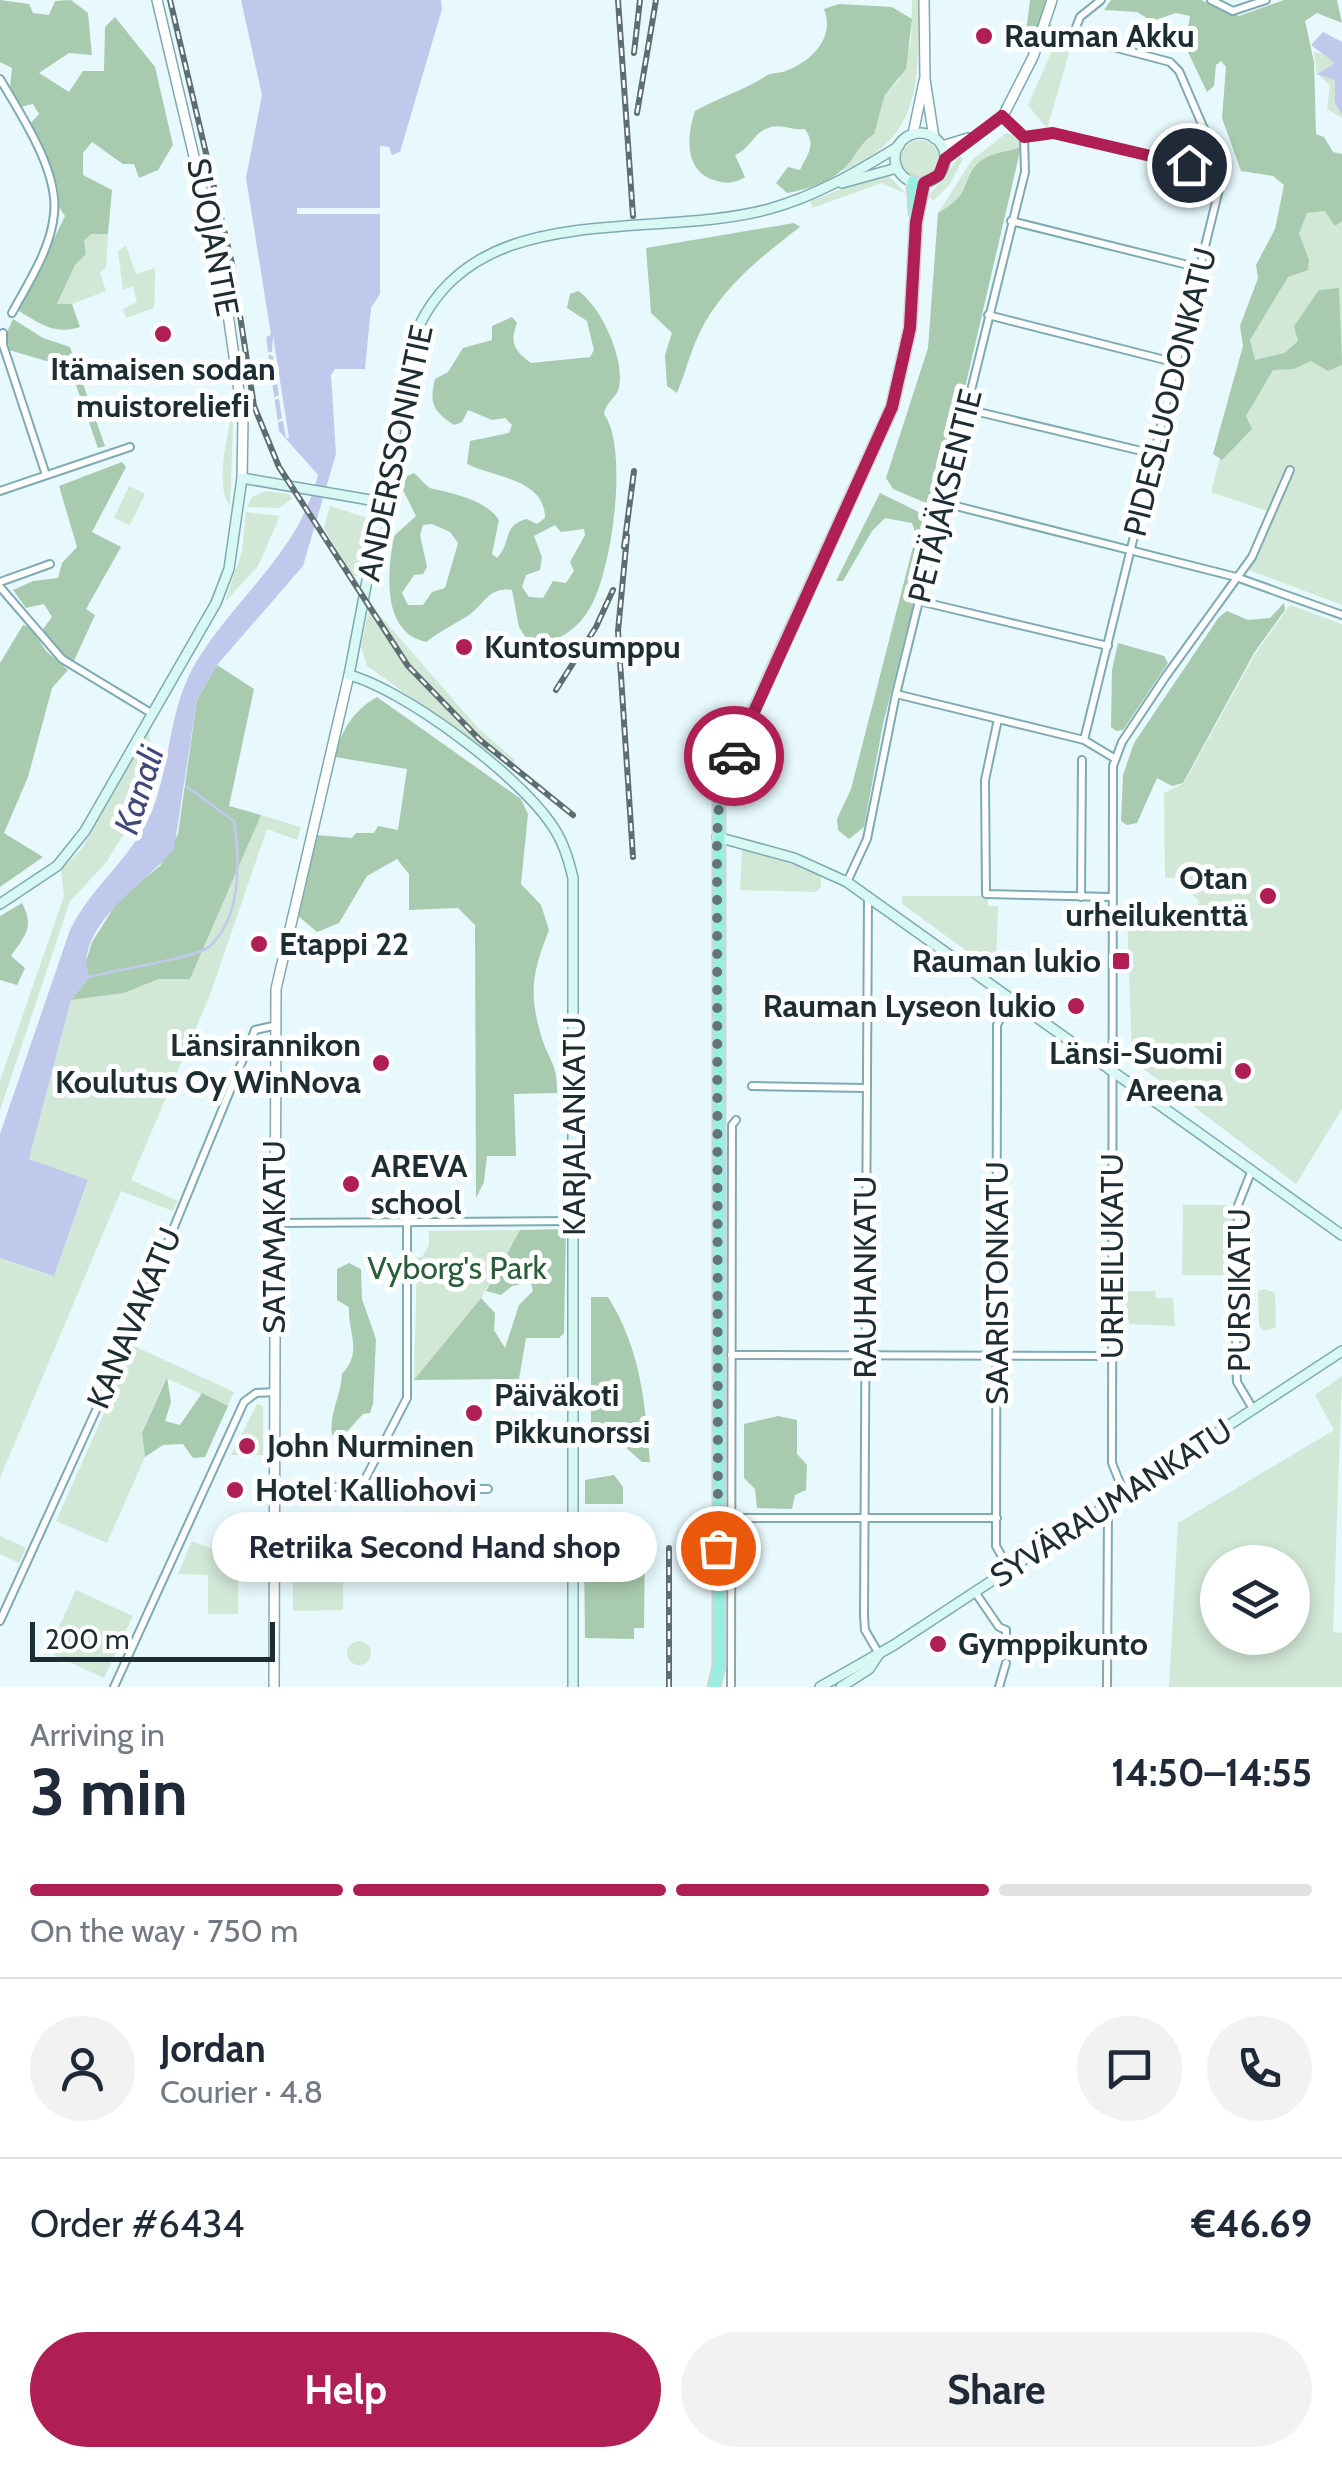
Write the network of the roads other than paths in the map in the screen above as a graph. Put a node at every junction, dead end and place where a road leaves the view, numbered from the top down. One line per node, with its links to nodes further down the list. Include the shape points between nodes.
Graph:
1 (157, 0): 33 (street, SUOJANTIE, via 223,278 243,419)
2 (924, 0): 10 (street)
3 (1052, 0): 7 (street)
4 (1101, 0): 8 (street, via 1080,17)
5 (1211, 0): 6 (street, via 1233,11)
6 (1266, 0)
7 (1045, 29): 8 (street); 11 (street)
8 (1072, 35): 19 (street, via 1176,66)
9 (0, 79): 24 (street, via 46,172 54,208 40,259)
10 (924, 79): 12 (street); 15 (street)
11 (1002, 116): 13 (street); 14 (street)
12 (913, 134): 15 (main road); 16 (main road)
13 (1024, 137): 19 (street, via 1053,133); 22 (street, PETÄJÄKSENTIE, via 1025,172)
14 (971, 138): 15 (street); 17 (street)
15 (938, 142): 17 (main road)
16 (898, 146): 18 (main road); 21 (main road, ANDERSSONINTIE)
17 (945, 159): 20 (main road, via 939,175)
18 (897, 168): 20 (main road); 21 (main road, ANDERSSONINTIE)
19 (1223, 173): 23 (street, PIDESLUODONKATU)
20 (919, 183): 51 (highway, via 910,328 892,407 730,765)
21 (834, 184): 35 (main road, ANDERSSONINTIE, via 768,209 495,248 451,279 413,340)
22 (1011, 222): 23 (street); 25 (street, PETÄJÄKSENTIE)
23 (1200, 268): 27 (street, PIDESLUODONKATU)
24 (12, 314)
25 (988, 315): 27 (street); 28 (street, PETÄJÄKSENTIE)
26 (4, 333): 32 (street, via 2,345)
27 (1177, 363): 30 (street, PIDESLUODONKATU)
28 (966, 410): 30 (street); 36 (street, PETÄJÄKSENTIE)
29 (130, 447): 32 (street)
30 (1154, 454): 37 (street, PIDESLUODONKATU)
31 (1290, 470): 39 (street, via 1252,557)
32 (46, 475): 34 (street)
33 (242, 478): 35 (main road); 46 (main road, via 224,584)
34 (0, 491)
35 (382, 502): 44 (main road, ANDERSSONINTIE)
36 (944, 503): 37 (street); 41 (street, PETÄJÄKSENTIE)
37 (1130, 549): 39 (street); 43 (street, PIDESLUODONKATU)
38 (50, 564): 40 (street)
39 (1236, 577): 42 (street); 49 (street)
40 (0, 584): 46 (street, via 62,659)
41 (919, 601): 43 (street); 45 (street, PETÄJÄKSENTIE)
42 (1342, 615)
43 (1108, 646): 48 (street, PIDESLUODONKATU)
44 (349, 675): 58 (street, SATAMAKATU, via 276,989); 65 (main road, KARJALANKATU, via 398,693 509,779 548,819 566,851 576,917)
45 (896, 694): 47 (street); 52 (street, PETÄJÄKSENTIE, via 868,838)
46 (150, 713): 56 (main road, via 70,851)
47 (998, 719): 48 (street); 54 (street, via 985,780 986,894)
48 (1084, 740): 49 (street)
49 (1114, 758): 55 (street, URHEILUKATU)
50 (1082, 760): 54 (street)
51 (717, 838): 52 (main road, via 794,858); 94 (highway)
52 (846, 882): 53 (main road)
53 (868, 896): 57 (main road); 61 (street, RAUHANKATU)
54 (1081, 897): 55 (street)
55 (1111, 897): 59 (street, URHEILUKATU)
56 (0, 904)
57 (1011, 998): 59 (main road); 71 (street, SAARISTONKATU, via 997,1025)
58 (274, 1026): 66 (street, SATAMAKATU); 85 (street, KANAVAKATU, via 255,1030 123,1351)
59 (1111, 1069): 63 (main road); 72 (street, URHEILUKATU)
60 (752, 1086): 61 (street)
61 (864, 1088): 70 (street, RAUHANKATU)
62 (736, 1120): 69 (street)
63 (1253, 1169): 67 (main road); 74 (street, PURSIKATU, via 1238,1205 1236,1357 1237,1382)
64 (407, 1220): 65 (street); 66 (street); 76 (street, via 406,1398)
65 (574, 1221): 93 (main road, KARJALANKATU)
66 (275, 1223): 73 (street, SATAMAKATU)
67 (1342, 1235)
68 (1342, 1352): 74 (main road, SYVÄRAUMANKATU)
69 (731, 1355): 70 (street); 80 (street)
70 (865, 1355): 71 (street); 81 (street, RAUHANKATU)
71 (998, 1355): 72 (street); 82 (street, SAARISTONKATU)
72 (1112, 1356): 78 (street, URHEILUKATU, via 1112,1463)
73 (275, 1392): 75 (street, SATAMAKATU); 91 (street, via 244,1402)
74 (1254, 1410): 78 (main road, SYVÄRAUMANKATU)
75 (274, 1486): 76 (street); 92 (street, SATAMAKATU)
76 (361, 1487): 77 (street)
77 (488, 1489)
78 (1124, 1493): 79 (main road, SYVÄRAUMANKATU)
79 (1108, 1505): 83 (main road, SYVÄRAUMANKATU); 98 (street)
80 (731, 1518): 81 (street); 95 (street)
81 (864, 1518): 82 (street); 87 (street, RAUHANKATU, via 865,1630)
82 (997, 1518): 83 (street, SAARISTONKATU, via 996,1546)
83 (1009, 1569): 84 (main road, SYVÄRAUMANKATU)
84 (975, 1592): 86 (street, via 1006,1630); 87 (main road, SYVÄRAUMANKATU)
85 (0, 1620)
86 (1006, 1641)
87 (879, 1654): 89 (main road, SYVÄRAUMANKATU); 90 (main road, SYVÄRAUMANKATU)
88 (1006, 1663): 97 (street)
89 (845, 1671): 90 (street); 96 (main road, SYVÄRAUMANKATU)
90 (849, 1685)
91 (114, 1687)
92 (274, 1687)
93 (573, 1687)
94 (714, 1687)
95 (731, 1687)
96 (820, 1687)
97 (999, 1687)
98 (1107, 1687)

